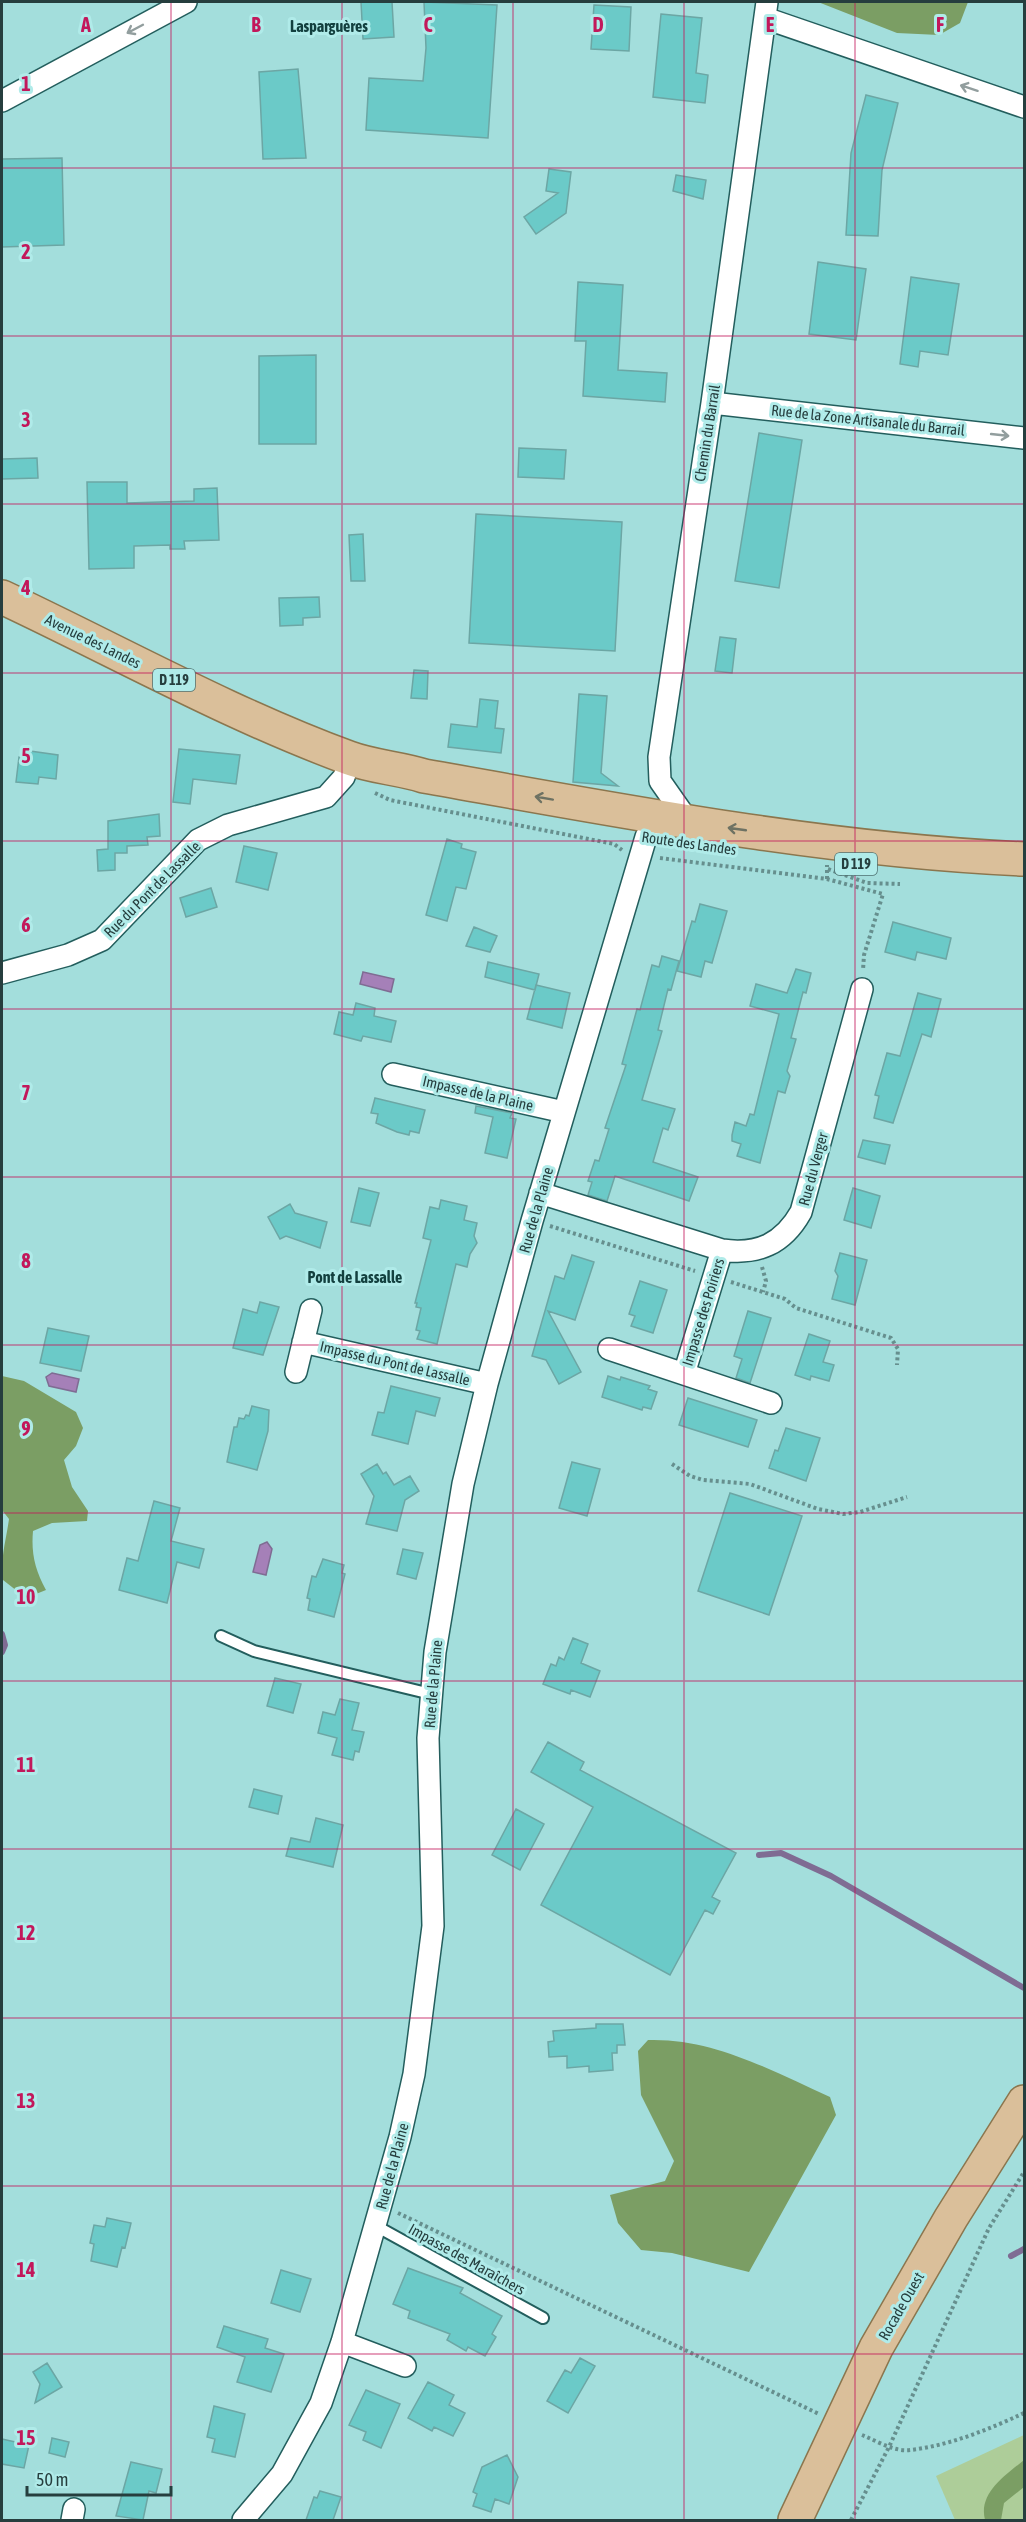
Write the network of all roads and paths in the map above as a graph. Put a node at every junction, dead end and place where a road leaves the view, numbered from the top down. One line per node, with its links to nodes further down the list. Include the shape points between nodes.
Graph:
1 (186, 2): 3 (street, one-way to 3)
2 (766, 10): 4 (street, one-way to 2); 5 (street, Chemin du Barrail)
3 (2, 101)
4 (1024, 107)
5 (712, 403): 6 (street, Rue de la Zone Artisanale du Barrail, one-way to 6); 9 (street, Chemin du Barrail, via 659,757 660,781 681,811)
6 (1024, 438)
7 (2, 597): 8 (main road, Avenue des Landes / D 119)
8 (353, 767): 9 (main road, Route des Landes, one-way to 8, via 397,768); 10 (main road, Route des Landes / D 119, via 404,790); 10 (path, via 390,800); 17 (street, Rue du Pont de Lassalle, via 326,797 228,825 198,840 102,940 68,955)
9 (680, 820): 10 (street); 11 (main road, Route des Landes, one-way to 9, via 930,855)
10 (640, 848): 13 (main road, Route des Landes / D 119); 16 (path, via 826,879); 20 (street, Rue de la Plaine)
11 (1024, 859)
12 (828, 869): 14 (path, via 855,880)
13 (1024, 871)
14 (885, 884): 15 (path); 16 (path)
15 (900, 884)
16 (883, 894): 18 (path, via 864,955)
17 (2, 973)
18 (862, 989): 23 (street, Rue du Verger, via 801,1212 791,1230 776,1243)
19 (393, 1074): 20 (street, Impasse de la Plaine)
20 (564, 1113): 21 (street, Rue de la Plaine)
21 (540, 1193): 22 (street, Rue du Verger); 30 (street, Rue de la Plaine)
22 (722, 1250): 23 (street, Rue du Verger); 29 (street, Impasse des Poiriers)
23 (756, 1251): 24 (path, via 765,1275)
24 (763, 1292)
25 (311, 1310): 26 (street, Impasse du Pont de Lassalle)
26 (303, 1342): 28 (street, Impasse du Pont de Lassalle); 30 (street, Impasse du Pont de Lassalle)
27 (609, 1349): 29 (street, Impasse des Poiriers)
28 (297, 1372)
29 (684, 1374): 31 (street, Impasse des Poiriers)
30 (487, 1384): 35 (street, Rue de la Plaine, via 463,1485)
31 (771, 1403)
32 (672, 1464): 33 (path, via 703,1480 750,1485 843,1514)
33 (907, 1497)
34 (221, 1636): 35 (lane, via 254,1651)
35 (431, 1694): 38 (street, Rue de la Plaine, via 428,1738 433,1926 414,2074)
36 (1024, 2102): 48 (main road, Rocade Ouest, via 876,2348)
37 (1024, 2172): 46 (path, via 990,2228)
38 (381, 2205): 39 (street, Rue de la Plaine); 44 (path, via 754,2380)
39 (376, 2226): 40 (lane, Impasse des Maraîchers); 41 (street, Rue de la Plaine)
40 (543, 2318)
41 (342, 2342): 42 (street); 47 (street, Rue de la Plaine, via 321,2403 282,2475)
42 (405, 2366)
43 (1024, 2413): 46 (path, via 945,2443 909,2450)
44 (820, 2415)
45 (856, 2432): 46 (path)
46 (889, 2447): 49 (path)
47 (243, 2520)
48 (795, 2520)
49 (850, 2520)

